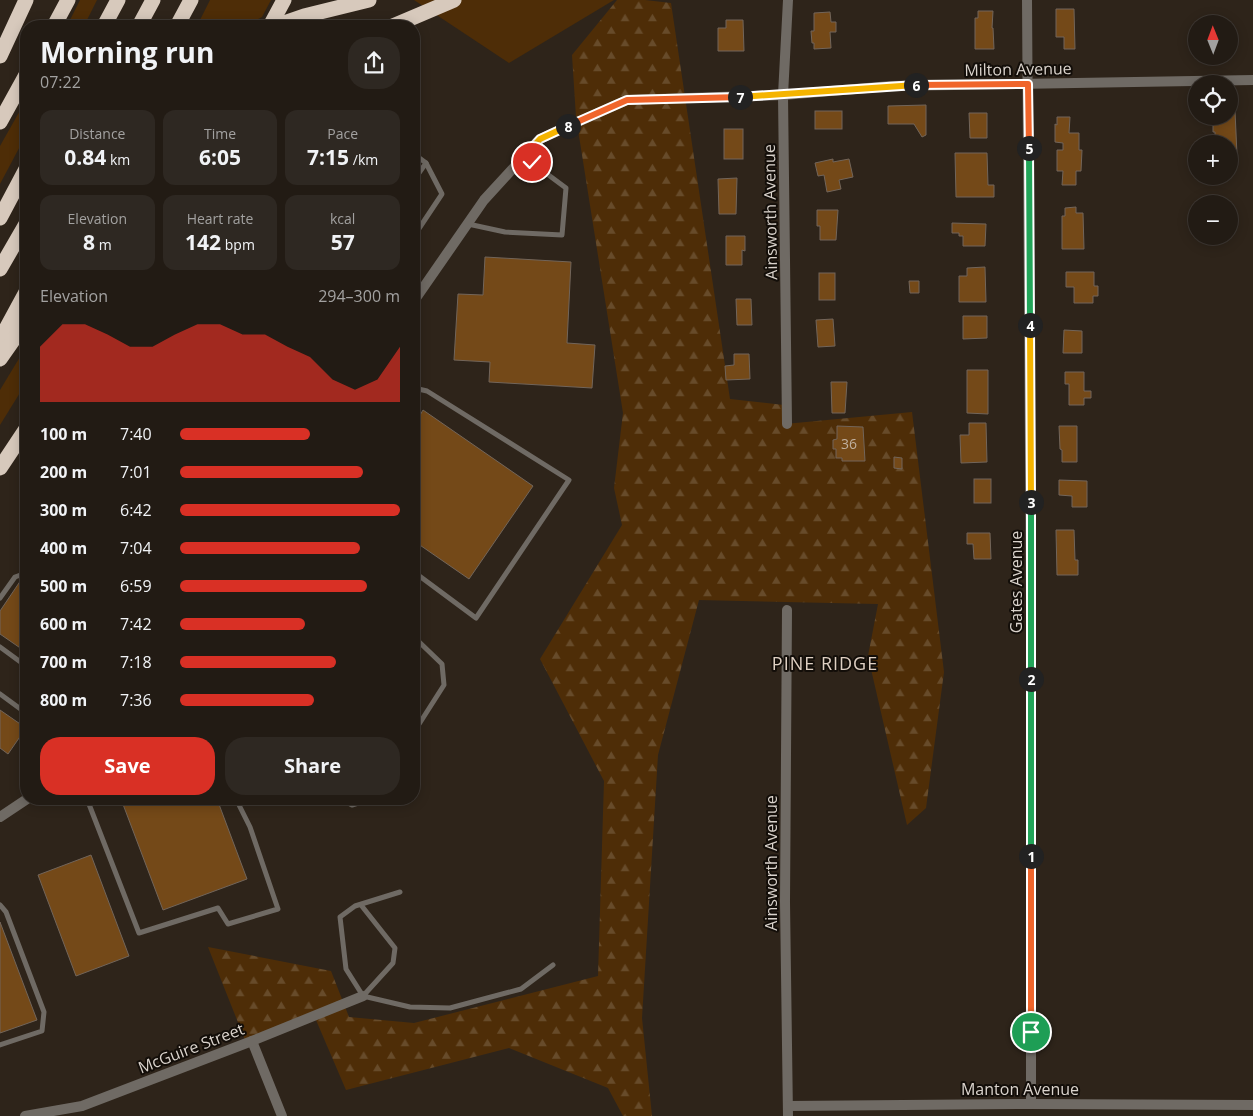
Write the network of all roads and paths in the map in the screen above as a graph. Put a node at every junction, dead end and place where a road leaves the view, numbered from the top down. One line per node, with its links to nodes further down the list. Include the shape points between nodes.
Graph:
1 (26, 0): 18 (highway)
2 (68, 0): 11 (highway)
3 (118, 0): 12 (highway)
4 (153, 0): 13 (highway)
5 (191, 0): 14 (highway)
6 (284, 0): 15 (highway)
7 (369, 0): 16 (highway)
8 (454, 0): 17 (highway)
9 (788, 0): 22 (street, Ainsworth Avenue)
10 (1027, 0): 20 (street, Gates Avenue)
11 (57, 20)
12 (107, 20)
13 (142, 20)
14 (180, 20)
15 (273, 20)
16 (292, 20)
17 (407, 20)
18 (0, 56)
19 (1253, 80): 20 (street, Milton Avenue)
20 (1028, 84): 22 (street, Milton Avenue, via 891,86); 64 (street, Gates Avenue)
21 (20, 86): 23 (highway)
22 (783, 95): 25 (street, Milton Avenue, via 627,100 540,139); 40 (street, Ainsworth Avenue)
23 (0, 122)
24 (420, 158): 26 (lane)
25 (520, 161): 30 (street, Milton Avenue, via 484,200); 30 (lane, via 532,162 566,188 562,235 505,232)
26 (426, 163): 27 (lane); 31 (lane, via 442,194)
27 (420, 172)
28 (20, 180): 29 (highway)
29 (0, 218)
30 (468, 224): 34 (street, Milton Avenue)
31 (420, 227)
32 (20, 234): 33 (highway)
33 (0, 268)
34 (420, 292)
35 (20, 303): 37 (highway)
36 (20, 331): 38 (highway)
37 (0, 340)
38 (0, 359)
39 (420, 389): 44 (lane, via 569,480 476,618)
40 (787, 424)
41 (20, 439): 42 (highway)
42 (0, 468)
43 (20, 575): 45 (lane, via 15,577)
44 (420, 576)
45 (0, 598)
46 (787, 610): 66 (street, Ainsworth Avenue, via 785,902)
47 (420, 642): 52 (lane, via 442,664 444,685)
48 (0, 647): 49 (lane)
49 (20, 662)
50 (0, 694): 51 (lane)
51 (20, 709)
52 (420, 723)
53 (20, 803): 56 (street)
54 (89, 805): 55 (lane, via 139,932 218,908 228,924 278,909 250,827)
55 (239, 805)
56 (0, 817)
57 (400, 892): 58 (lane)
58 (361, 904): 61 (lane, via 340,917 346,969); 61 (lane, via 395,948 393,963)
59 (0, 905): 63 (lane, via 6,912 44,1012 42,1031)
60 (553, 965): 61 (lane, via 521,989 450,1008 410,1007)
61 (363, 996): 62 (street, McGuire Street)
62 (252, 1041): 67 (street, McGuire Street, via 82,1106); 68 (street)
63 (0, 1045)
64 (1031, 1104): 65 (street, Manton Avenue); 66 (street, Manton Avenue)
65 (1253, 1105)
66 (788, 1111)
67 (25, 1116)
68 (282, 1116)

